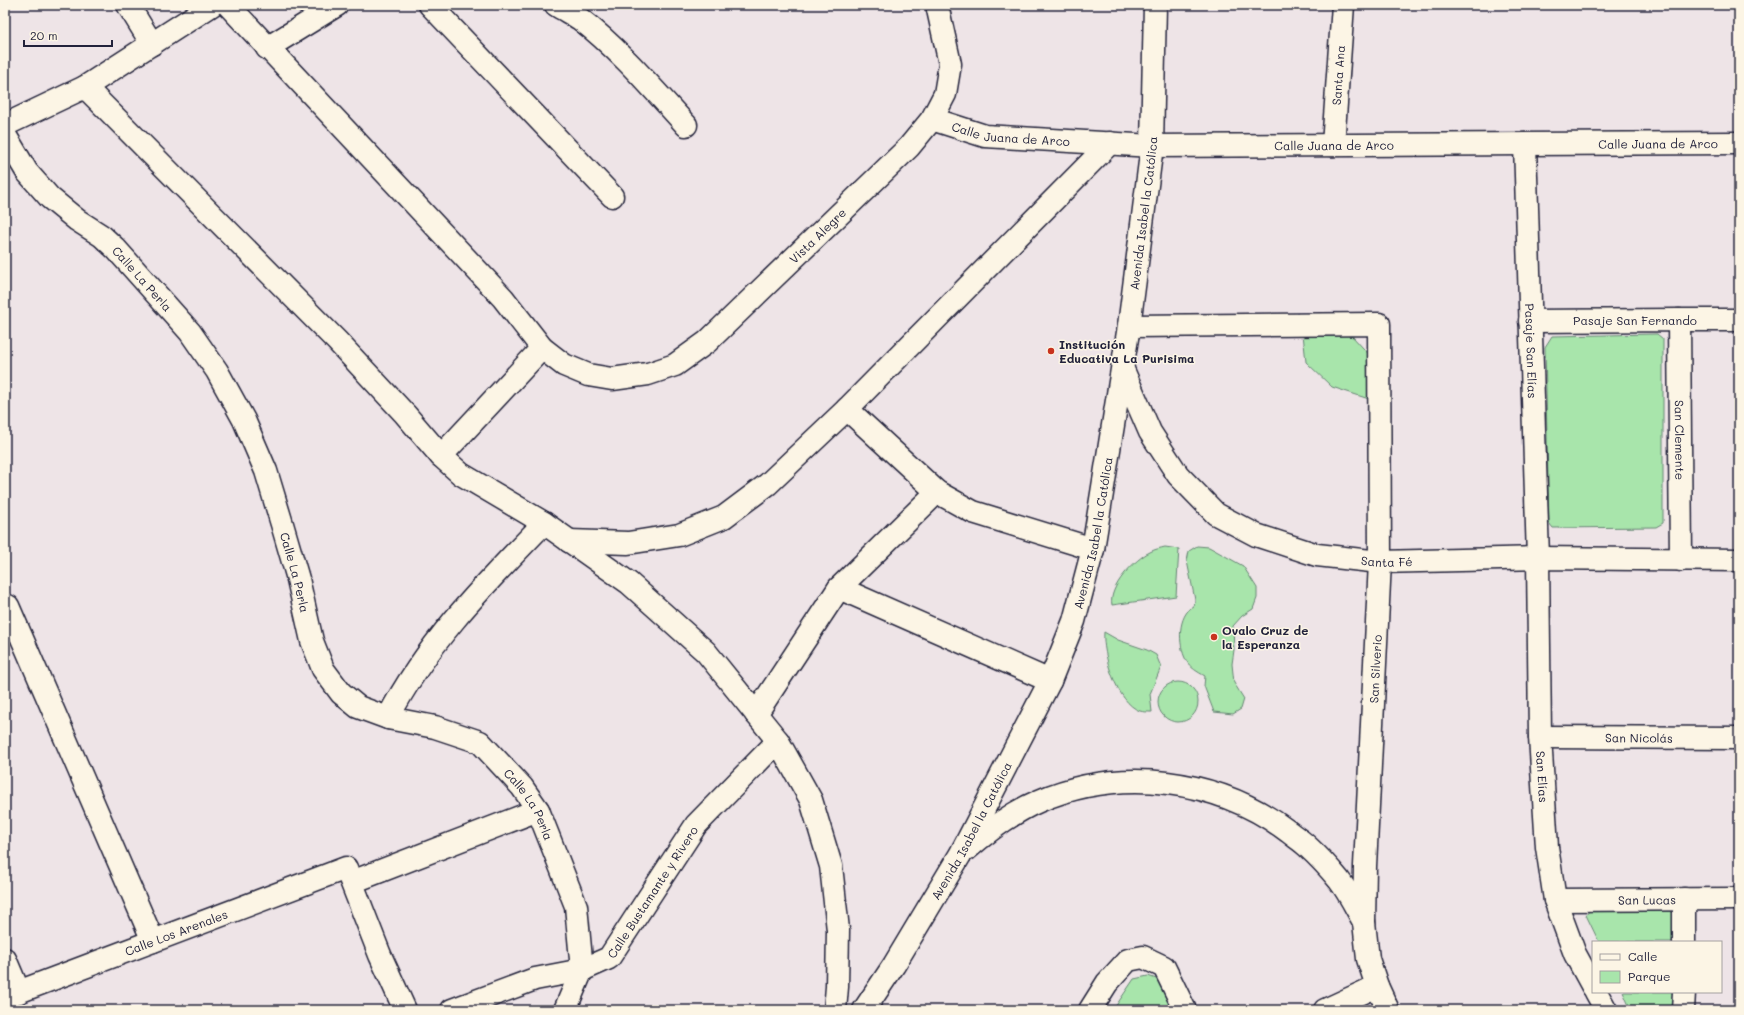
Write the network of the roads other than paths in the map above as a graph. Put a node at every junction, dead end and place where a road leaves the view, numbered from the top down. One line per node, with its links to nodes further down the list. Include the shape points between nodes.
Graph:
1 (128, 5): 11 (street)
2 (212, 5): 11 (street)
3 (228, 5): 12 (street, Vista Alegre)
4 (337, 5): 10 (street)
5 (430, 5): 23 (street)
6 (556, 5): 16 (street, via 579,19 610,46)
7 (937, 5): 14 (street, Vista Alegre, via 950,64 945,94)
8 (1155, 5): 22 (street, Avenida Isabel la Católica)
9 (1343, 5): 21 (street, Santa Ana)
10 (314, 11): 12 (street)
11 (152, 44): 13 (street)
12 (267, 48): 28 (street, Vista Alegre, via 503,298)
13 (85, 86): 15 (street); 31 (street, via 337,341)
14 (932, 119): 18 (street, Calle Juana de Arco, via 985,136); 28 (street, Vista Alegre, via 909,147 756,296 675,365 648,374 612,379 588,375 564,365)
15 (5, 125)
16 (686, 126)
17 (5, 135): 44 (street, Calle La Perla, via 27,172 50,198 116,249 190,332 217,371 244,420 266,471 298,579 312,641 323,668 341,692 358,707)
18 (1110, 143): 22 (street, Calle Juana de Arco); 30 (street)
19 (1739, 143): 20 (street, Calle Juana de Arco)
20 (1525, 144): 21 (street, Calle Juana de Arco); 24 (street, Pasaje San Elías)
21 (1333, 145): 22 (street, Calle Juana de Arco)
22 (1152, 146): 27 (street, Avenida Isabel la Católica)
23 (612, 196)
24 (1530, 320): 25 (street, Pasaje San Fernando); 36 (street, Pasaje San Elías)
25 (1679, 320): 26 (street, Pasaje San Fernando); 37 (street, San Clemente)
26 (1739, 320)
27 (1129, 326): 29 (street, Avenida Isabel la Católica); 39 (street, San Silverio, via 1379,324)
28 (542, 348): 31 (street)
29 (1123, 370): 35 (street, Avenida Isabel la Católica); 39 (street, Santa Fé, via 1150,432 1178,475 1216,514 1256,535 1317,555)
30 (847, 409): 32 (street); 34 (street, via 768,484 724,517 679,535 628,543)
31 (441, 456): 33 (street, via 461,474)
32 (937, 492): 35 (street, via 973,512); 40 (street)
33 (544, 523): 34 (street); 44 (street, via 449,624 403,689)
34 (568, 541): 43 (street, via 629,584 706,652)
35 (1093, 549): 42 (street, Avenida Isabel la Católica, via 1074,621)
36 (1538, 558): 37 (street, Santa Fé); 39 (street, Santa Fé); 45 (street, San Elías)
37 (1681, 560): 38 (street, Santa Fé)
38 (1739, 560)
39 (1380, 562): 54 (street, San Silverio)
40 (840, 588): 42 (street); 43 (street)
41 (8, 606): 55 (street)
42 (1050, 681): 49 (street, Avenida Isabel la Católica)
43 (756, 714): 47 (street)
44 (388, 718): 48 (street, Calle La Perla, via 435,727 480,742 522,787)
45 (1540, 737): 46 (street, San Nicolás); 53 (street, San Elías, via 1547,847)
46 (1739, 738)
47 (778, 741): 58 (street, Calle Bustamante y Rivero, via 696,825 610,958); 67 (street, via 811,800 831,866 838,930)
48 (538, 810): 50 (street, Calle Los Arenales); 58 (street, Calle La Perla, via 576,906)
49 (960, 855): 54 (street, via 997,824 1038,801 1084,787 1132,781 1180,784 1226,796 1269,817 1307,846 1340,881); 68 (street, Avenida Isabel la Católica)
50 (349, 875): 55 (street, Calle Los Arenales); 64 (street, via 380,955)
51 (1684, 899): 52 (street, San Lucas); 53 (street, San Lucas); 56 (street)
52 (1739, 899)
53 (1555, 900): 59 (street, San Elías, via 1575,954)
54 (1364, 922): 60 (street, San Silverio, via 1368,959)
55 (153, 941): 63 (street, Calle Los Arenales)
56 (1684, 941)
57 (5, 959): 63 (street)
58 (582, 970): 65 (street, Calle Bustamante y Rivero, via 535,979); 66 (street)
59 (1592, 985)
60 (1377, 986): 71 (street); 72 (street, San Silverio)
61 (1597, 993): 73 (street)
62 (1684, 993): 74 (street)
63 (12, 994)
64 (406, 1010)
65 (452, 1010)
66 (564, 1010)
67 (835, 1010)
68 (864, 1010)
69 (1090, 1010): 70 (street, via 1107,983 1128,960 1143,957 1164,967)
70 (1185, 1010)
71 (1325, 1010)
72 (1388, 1010)
73 (1606, 1010)
74 (1684, 1010)

